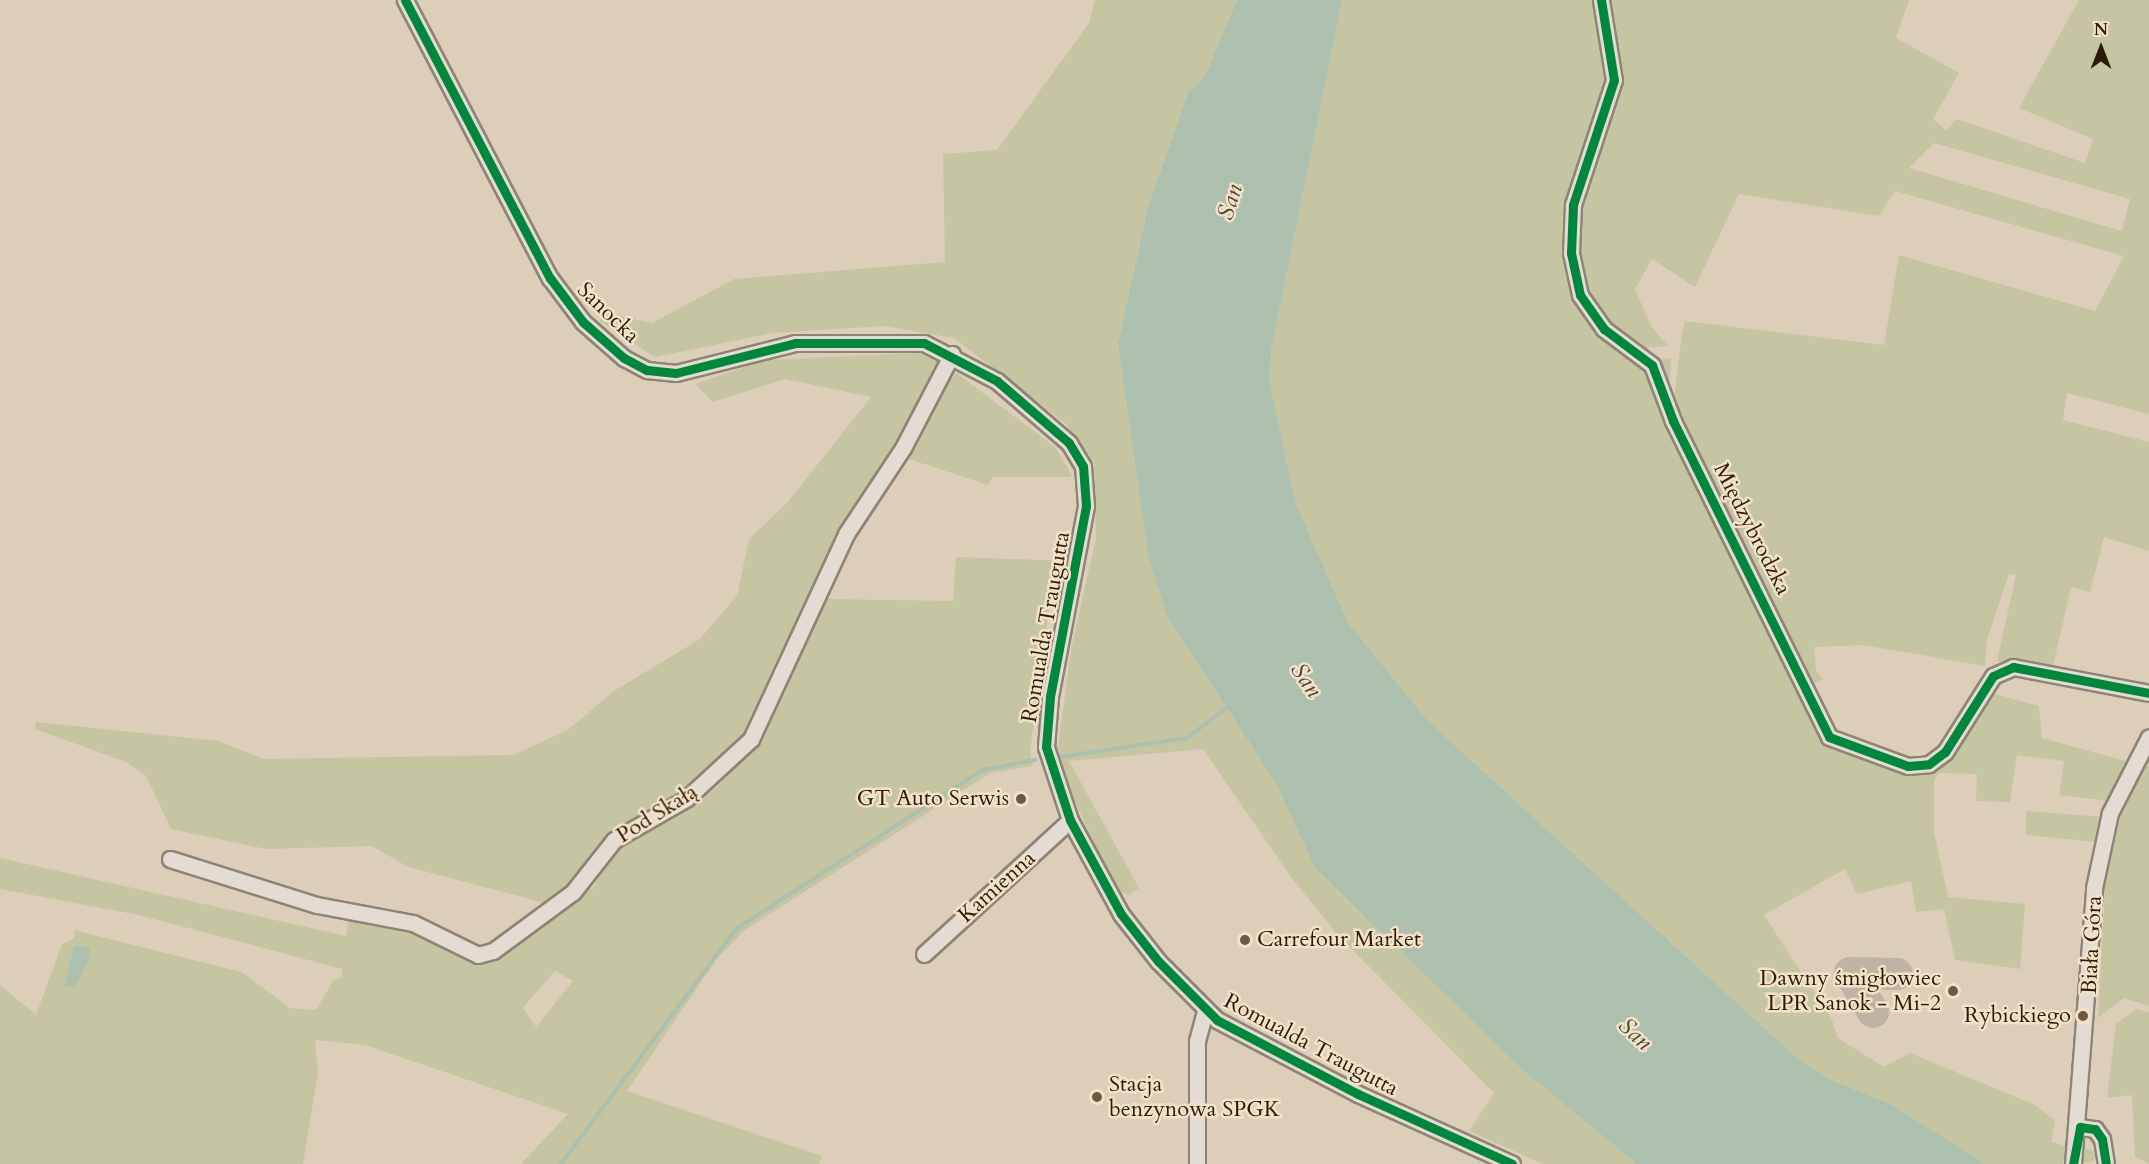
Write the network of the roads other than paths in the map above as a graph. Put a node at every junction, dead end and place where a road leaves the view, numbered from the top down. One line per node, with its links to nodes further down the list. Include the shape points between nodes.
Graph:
1 (405, 0): 3 (street, Sanocka, via 550,278 583,322 624,358 666,373 795,343 906,341)
2 (1601, 0): 4 (street, Międzybrodzka, via 1614,80 1573,205 1571,253 1580,295 1604,329 1652,365 1673,421 1783,635 1829,737 1908,766 1929,764 1945,752 1993,676 2013,667)
3 (952, 354): 6 (street, Romualda Traugutta, via 997,381 1046,422 1069,443 1083,466 1081,550 1047,726 1049,768); 7 (street, Pod Skałą, via 903,448 846,534 751,739 687,798 614,840 579,887 493,951 478,955 413,923 316,904)
4 (2149, 693)
5 (2149, 737): 10 (street, Biała Góra, via 2110,813 2094,888)
6 (1070, 820): 8 (street, Kamienna); 9 (street, Romualda Traugutta, via 1125,919)
7 (170, 859)
8 (924, 954)
9 (1205, 1011): 11 (street, via 1197,1041); 12 (street, Romualda Traugutta, via 1292,1062)
10 (2080, 1126): 13 (street, Biała Góra); 14 (street, via 2095,1129 2102,1139)
11 (1197, 1164)
12 (1512, 1164)
13 (2073, 1164)
14 (2106, 1164)

